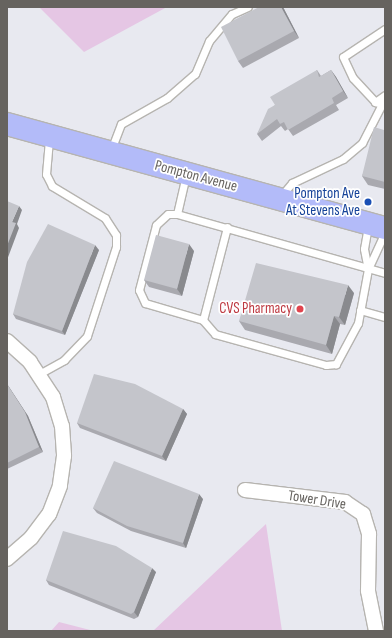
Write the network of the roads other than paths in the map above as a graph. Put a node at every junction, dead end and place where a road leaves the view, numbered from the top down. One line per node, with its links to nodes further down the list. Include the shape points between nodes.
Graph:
1 (248, 7): 8 (lane, via 232,14 209,41 196,74 166,98 121,124)
2 (385, 29): 4 (lane, via 342,57 353,78)
3 (385, 95): 4 (lane)
4 (375, 102): 5 (lane)
5 (384, 105): 10 (lane, via 362,144 343,159 292,183)
6 (7, 124): 7 (main road, Pompton Avenue)
7 (49, 136): 8 (main road, Pompton Avenue); 20 (lane, via 46,168 52,186 105,218 116,235 116,247 88,336 64,360)
8 (111, 152): 9 (main road, Pompton Avenue)
9 (187, 173): 10 (main road, Pompton Avenue); 11 (lane)
10 (279, 199): 13 (main road, Pompton Avenue)
11 (177, 214): 12 (lane); 18 (lane, via 168,214 156,225 140,295 145,304)
12 (226, 227): 14 (lane); 18 (lane)
13 (380, 228): 14 (lane); 14 (lane, via 364,249)
14 (368, 269): 15 (lane); 16 (lane)
15 (385, 273)
16 (360, 310): 17 (lane); 18 (lane, via 358,323 342,358 336,364 326,365 215,334)
17 (385, 317)
18 (203, 320)
19 (7, 341): 20 (street)
20 (39, 374): 22 (street, via 53,397 62,426 63,471 55,501 41,527)
21 (245, 490): 23 (street, Tower Drive, via 345,502 363,514 369,527 368,591)
22 (7, 559)
23 (376, 631)

